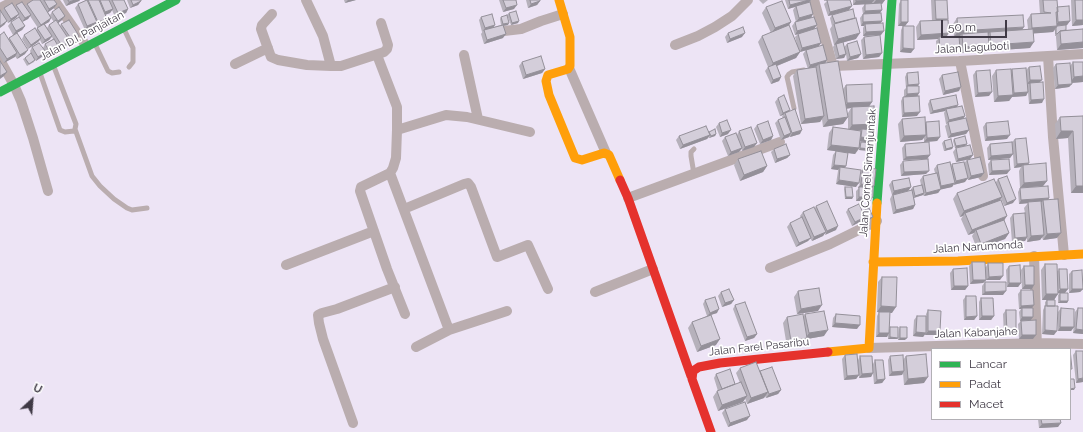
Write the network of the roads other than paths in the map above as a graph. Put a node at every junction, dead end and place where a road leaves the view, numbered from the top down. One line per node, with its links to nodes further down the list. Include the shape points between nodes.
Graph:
1 (34, 0): 9 (street, via 24,4 12,3)
2 (54, 0): 15 (street)
3 (176, 0): 13 (street, Jalan D.I. Panjaitan)
4 (306, 0): 27 (street, via 323,36)
5 (558, 0): 11 (street)
6 (748, 0): 16 (street, via 716,27)
7 (814, 0): 26 (street, Jalan Laguboti, via 829,67)
8 (892, 0): 26 (street, Jalan Cornel Simanjuntak)
9 (0, 8)
10 (272, 14): 17 (street, via 261,29)
11 (563, 14): 14 (street, via 521,29); 29 (street, via 570,37)
12 (381, 22): 19 (street, via 388,47)
13 (123, 27): 15 (street, Jalan D.I. Panjaitan); 28 (lane, via 132,48 133,62)
14 (504, 31)
15 (91, 45): 24 (street, Jalan D.I. Panjaitan); 32 (lane, via 108,71)
16 (675, 46)
17 (268, 48): 25 (street); 27 (street, via 274,59)
18 (1083, 54): 21 (street, Jalan Laguboti)
19 (376, 55): 27 (street, via 348,64); 38 (street, via 397,107)
20 (464, 55): 36 (street)
21 (1048, 56): 23 (street, Jalan Laguboti); 53 (street)
22 (0, 60): 33 (street)
23 (960, 61): 26 (street, Jalan Laguboti); 45 (street)
24 (53, 64): 31 (street, Jalan D.I. Panjaitan); 37 (lane, via 76,124)
25 (235, 64)
26 (887, 64): 50 (street, Jalan Cornel Simanjuntak)
27 (331, 66)
28 (129, 67)
29 (569, 68): 42 (street); 42 (street, via 549,74 546,86 575,157 582,160)
30 (809, 69): 35 (lane, via 788,75)
31 (40, 72): 33 (street, Jalan D.I. Panjaitan); 37 (lane, via 60,130 64,132)
32 (119, 72)
33 (14, 85): 34 (street, Jalan D.I. Panjaitan); 46 (street)
34 (0, 92)
35 (794, 108)
36 (478, 119): 38 (street, via 446,115); 39 (street)
37 (75, 129): 48 (lane, via 92,176 100,186 127,208)
38 (398, 130): 43 (street, via 396,158)
39 (530, 132)
40 (780, 142): 44 (street)
41 (694, 149): 44 (lane, via 691,156)
42 (606, 153): 47 (street, via 614,164)
43 (390, 173): 49 (street); 51 (street, via 361,187 360,190)
44 (694, 174): 47 (street)
45 (983, 176)
46 (48, 191)
47 (628, 198): 58 (street)
48 (147, 208)
49 (404, 210): 60 (street, via 468,183 497,257 528,245); 64 (street)
50 (877, 221): 55 (street, Jalan Cornel Simanjuntak); 57 (street, via 830,244)
51 (374, 231): 56 (street); 59 (street)
52 (1083, 254): 53 (street, Jalan Narumonda)
53 (1064, 255): 54 (street, Jalan Narumonda)
54 (1034, 256): 55 (street, Jalan Narumonda, via 958,261); 66 (street)
55 (873, 262): 68 (street, Jalan Cornel Simanjuntak)
56 (286, 265)
57 (770, 268)
58 (653, 269): 61 (street); 69 (street)
59 (395, 287): 63 (street); 70 (street, via 318,315 323,339)
60 (548, 289)
61 (595, 292)
62 (507, 311): 64 (street)
63 (405, 314)
64 (450, 330): 67 (street)
65 (1083, 344): 66 (street, Jalan Kabanjahe)
66 (1037, 346): 68 (street, Jalan Kabanjahe)
67 (416, 347)
68 (869, 348): 69 (street, Jalan Farel Pasaribu, via 720,362 699,367 693,371)
69 (692, 376): 71 (street)
70 (353, 423)
71 (711, 432)

